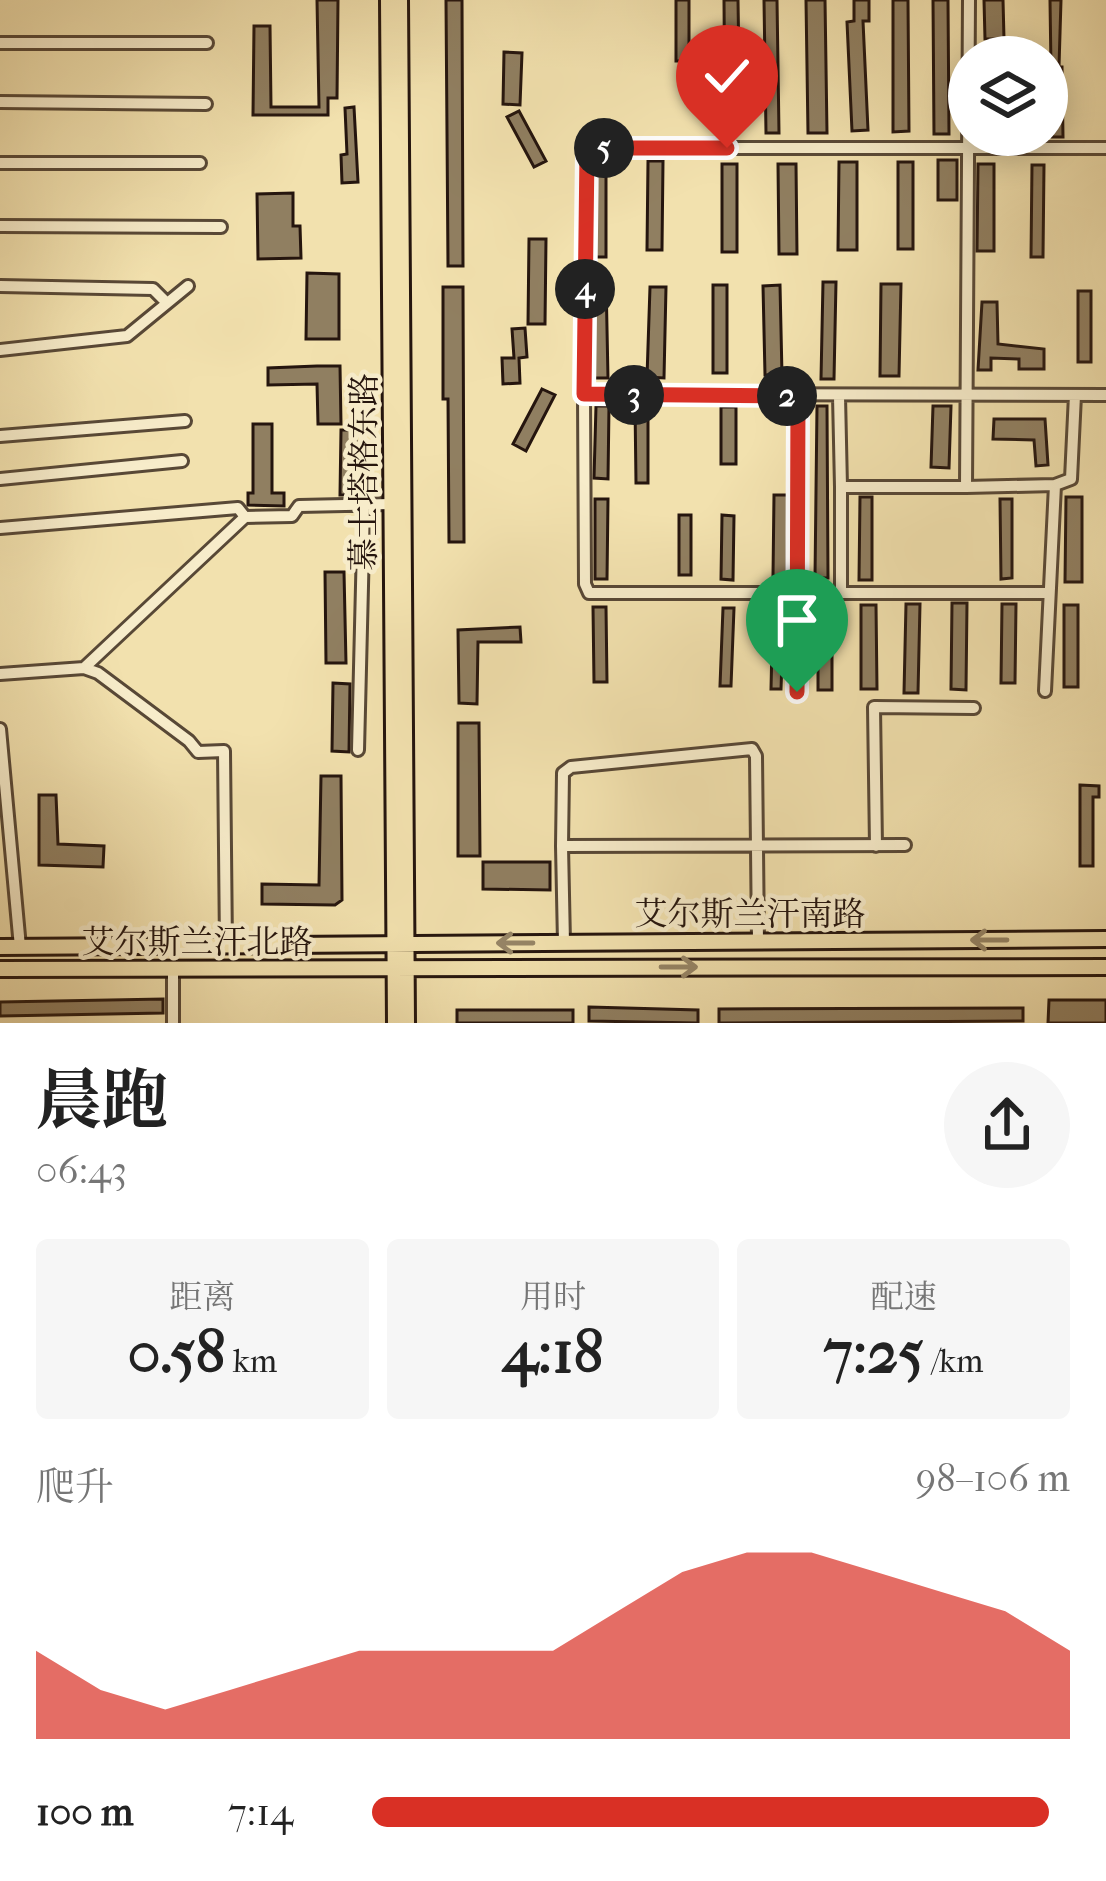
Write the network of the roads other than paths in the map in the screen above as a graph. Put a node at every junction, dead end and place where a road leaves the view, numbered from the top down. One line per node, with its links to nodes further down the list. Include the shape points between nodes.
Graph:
1 (388, 0): 35 (main road, 慕士塔格东路)
2 (400, 0): 56 (main road, 慕士塔格东路)
3 (969, 0): 4 (street)
4 (969, 36)
5 (0, 43): 6 (street)
6 (207, 43)
7 (0, 102): 8 (street)
8 (206, 104)
9 (948, 148): 21 (street, via 587,152)
10 (1068, 148): 11 (street)
11 (1106, 148)
12 (967, 156): 22 (street)
13 (0, 163): 14 (street)
14 (200, 163)
15 (0, 226): 16 (street)
16 (221, 227)
17 (0, 286): 19 (street, via 153,289)
18 (188, 286): 19 (street)
19 (167, 303): 20 (street, via 127,336)
20 (0, 350)
21 (589, 394): 25 (street); 38 (street, via 589,593)
22 (965, 395): 23 (street); 26 (street); 33 (street)
23 (1075, 395): 24 (street); 31 (street, via 1071,479)
24 (1106, 395)
25 (798, 396): 26 (street); 38 (street)
26 (839, 396): 32 (street)
27 (185, 421): 28 (street)
28 (0, 436)
29 (182, 461): 30 (street)
30 (0, 479)
31 (1055, 485): 33 (street); 40 (street)
32 (841, 487): 33 (street); 39 (street)
33 (966, 487)
34 (364, 504): 35 (street); 36 (street); 47 (street)
35 (391, 504): 56 (main road, 慕士塔格东路)
36 (245, 517): 37 (street, via 238,508); 41 (street)
37 (0, 528)
38 (797, 590): 39 (street); 44 (street)
39 (841, 591): 40 (street)
40 (1049, 593): 43 (street)
41 (84, 668): 42 (street); 57 (street, via 198,752 224,751)
42 (0, 674)
43 (1045, 691)
44 (797, 692)
45 (974, 708): 49 (street, via 874,707)
46 (0, 729): 48 (street)
47 (358, 750)
48 (3, 802): 59 (street)
49 (876, 845): 50 (street); 52 (street)
50 (905, 845)
51 (562, 846): 52 (street); 52 (street, via 563,773 572,767 752,748); 55 (street)
52 (757, 846): 54 (street)
53 (1106, 939): 54 (main road, 艾尔斯兰汗南路, one-way to 54)
54 (758, 941): 55 (main road, 艾尔斯兰汗南路)
55 (564, 943): 56 (main road, 艾尔斯兰汗南路, one-way to 56)
56 (400, 944): 57 (main road, 艾尔斯兰汗北路); 61 (main road)
57 (226, 946): 59 (main road, 艾尔斯兰汗北路)
58 (0, 947): 59 (main road, 艾尔斯兰汗北路)
59 (20, 947)
60 (1106, 967): 61 (main road, 艾尔斯兰汗南路, one-way to 60)
61 (400, 968): 63 (main road, 艾尔斯兰汗北路); 65 (main road); 66 (main road)
62 (0, 969): 63 (main road, 艾尔斯兰汗北路)
63 (173, 969): 64 (street)
64 (173, 1023)
65 (395, 1023)
66 (407, 1023)

